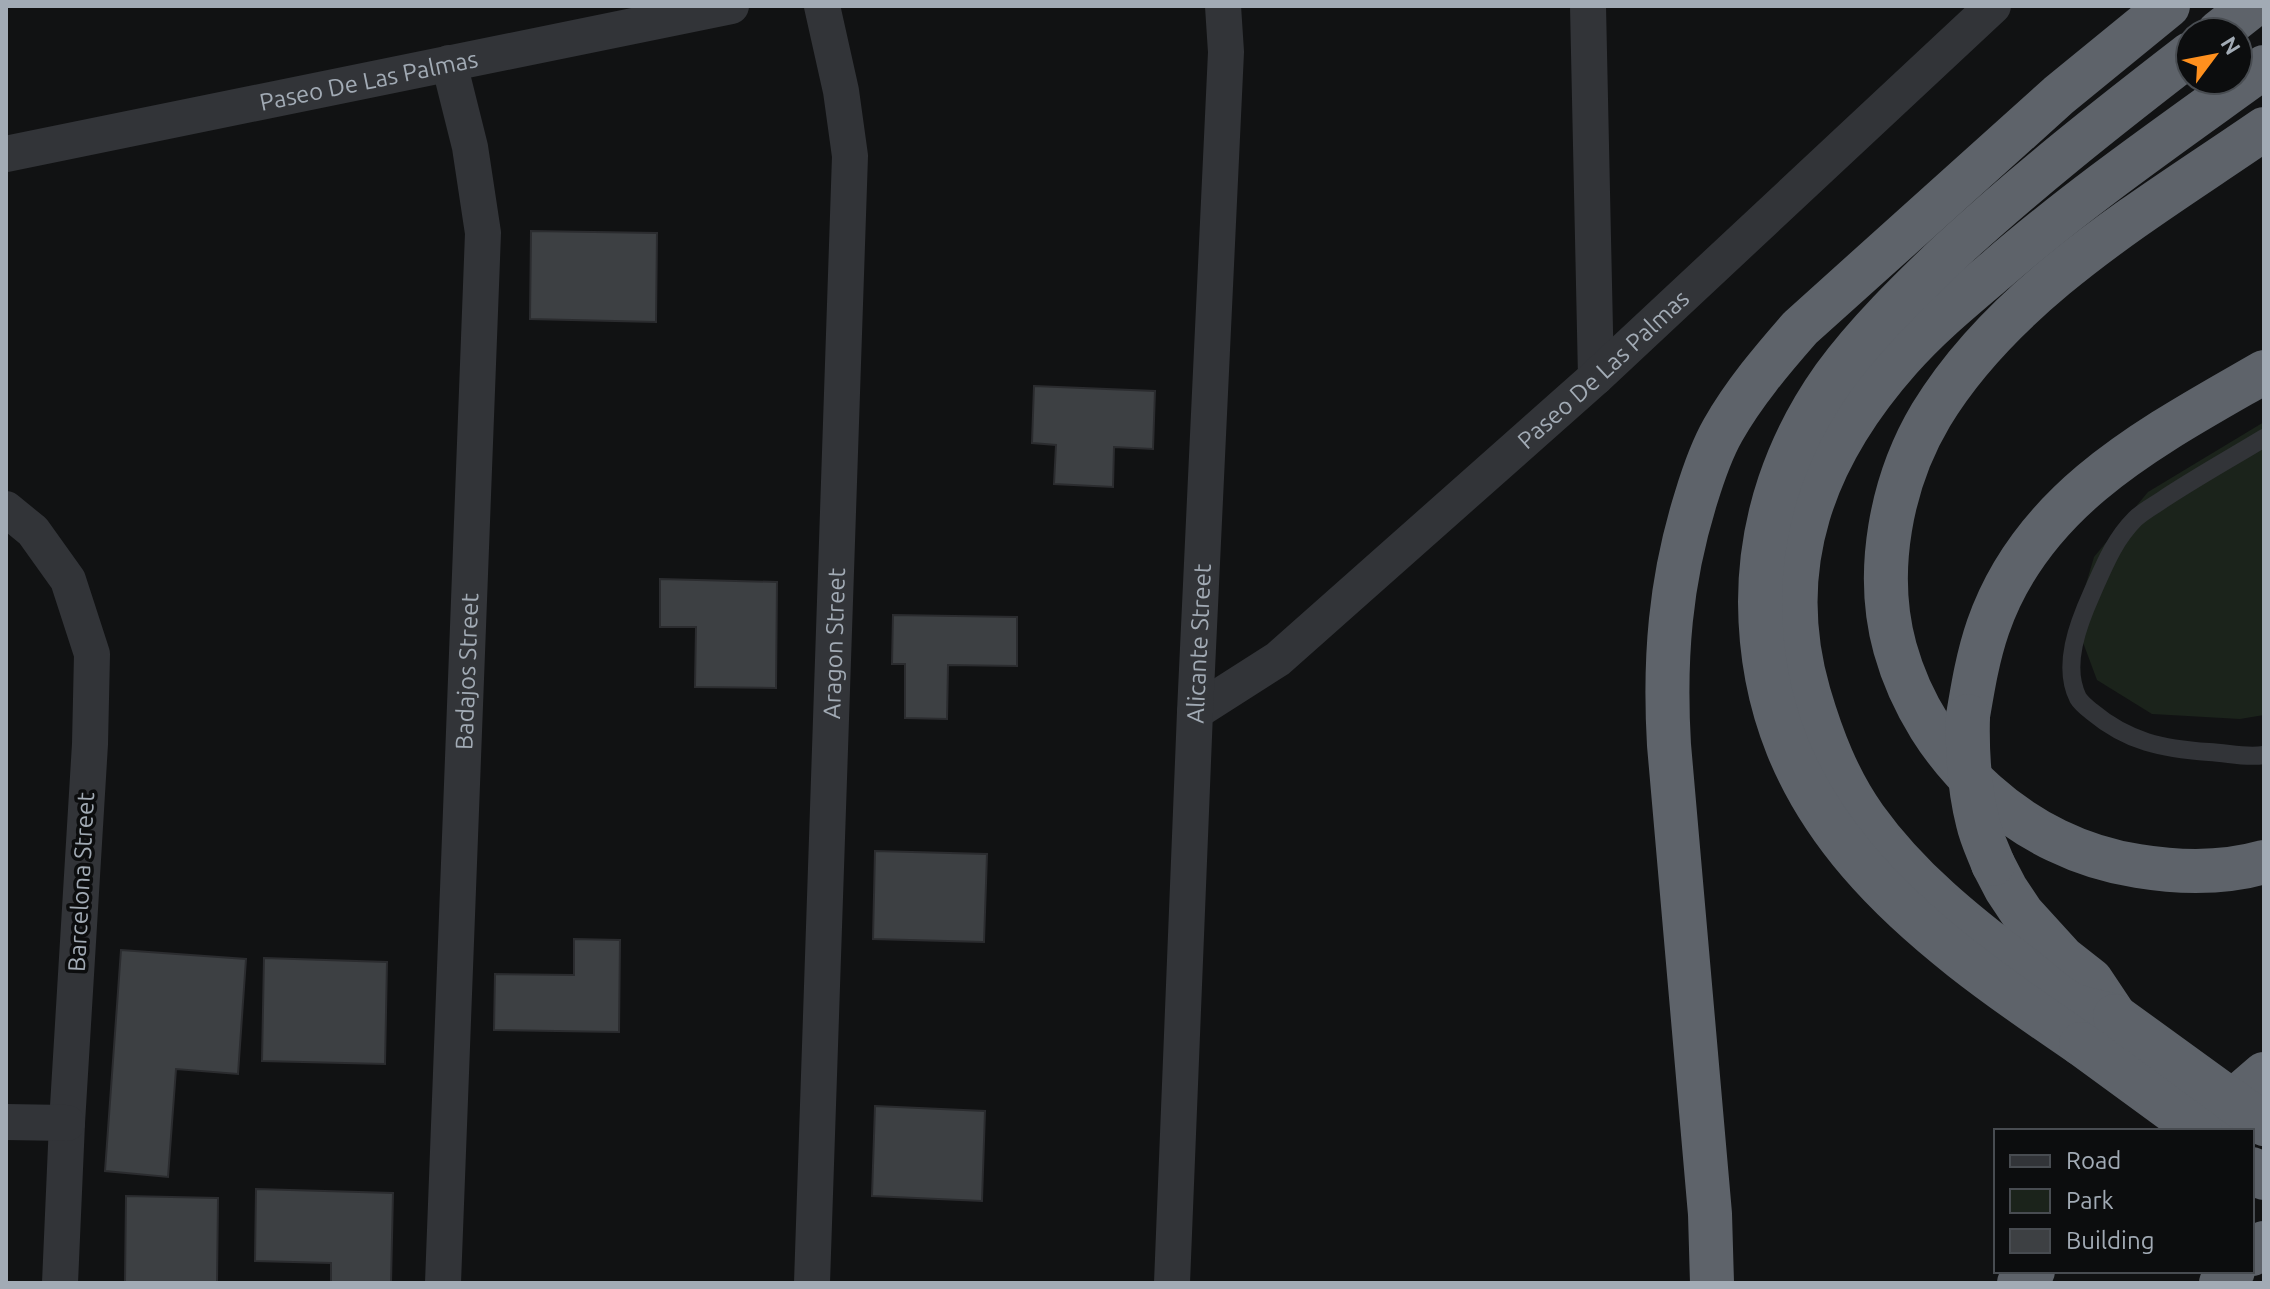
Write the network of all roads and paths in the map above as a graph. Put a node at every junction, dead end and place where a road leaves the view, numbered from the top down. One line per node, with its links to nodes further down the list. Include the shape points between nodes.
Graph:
1 (731, 6): 7 (street, Paseo De Las Palmas)
2 (822, 6): 28 (street, Aragon Street, via 850,156)
3 (1223, 6): 16 (street, Alicante Street, via 1226,52)
4 (1588, 6): 13 (street)
5 (1993, 6): 13 (street, Paseo De Las Palmas)
6 (2168, 6): 30 (highway, via 2059,95 1800,328 1722,431 1704,474 1671,605 1666,691)
7 (449, 63): 11 (street, Paseo De Las Palmas); 27 (street, Badajos Street, via 470,147 483,233)
8 (2174, 66): 24 (highway, bridge, via 2009,197 1919,281 1835,376 1790,452 1767,527 1760,580 1762,651 1783,734 1823,815 1861,866 1918,924 1996,986)
9 (2264, 67): 19 (highway, via 2044,228 1901,358 1855,415 1828,463 1798,562 1795,612 1804,677 1834,764 1860,811 1906,869 1955,914 2070,1003)
10 (2264, 129): 18 (highway, via 2135,216 2039,291 1969,362 1930,416 1914,450 1898,491 1885,574 1895,648 1921,709 1955,763 2002,807 2069,847 2131,865 2198,872)
11 (6, 154)
12 (2264, 372): 19 (highway, bridge, via 2136,448 2058,512 2003,590 1976,665 1967,751 1978,825 1993,864 2022,913 2091,980)
13 (1596, 377): 16 (street, Paseo De Las Palmas, via 1278,659)
14 (2264, 438): 17 (lane, via 2136,518 2115,542 2069,660 2079,701 2128,735 2186,752)
15 (6, 509): 22 (street, Barcelona Street, via 33,531 68,580 92,654)
16 (1195, 712): 29 (street, Alicante Street)
17 (2264, 755)
18 (2264, 862)
19 (2115, 1016): 23 (highway, bridge)
20 (2264, 1074): 25 (highway)
21 (6, 1122): 22 (street)
22 (67, 1123): 26 (street, Barcelona Street)
23 (2264, 1124)
24 (2196, 1129)
25 (2201, 1129)
26 (60, 1283)
27 (443, 1283)
28 (812, 1283)
29 (1172, 1283)
30 (1712, 1283)

